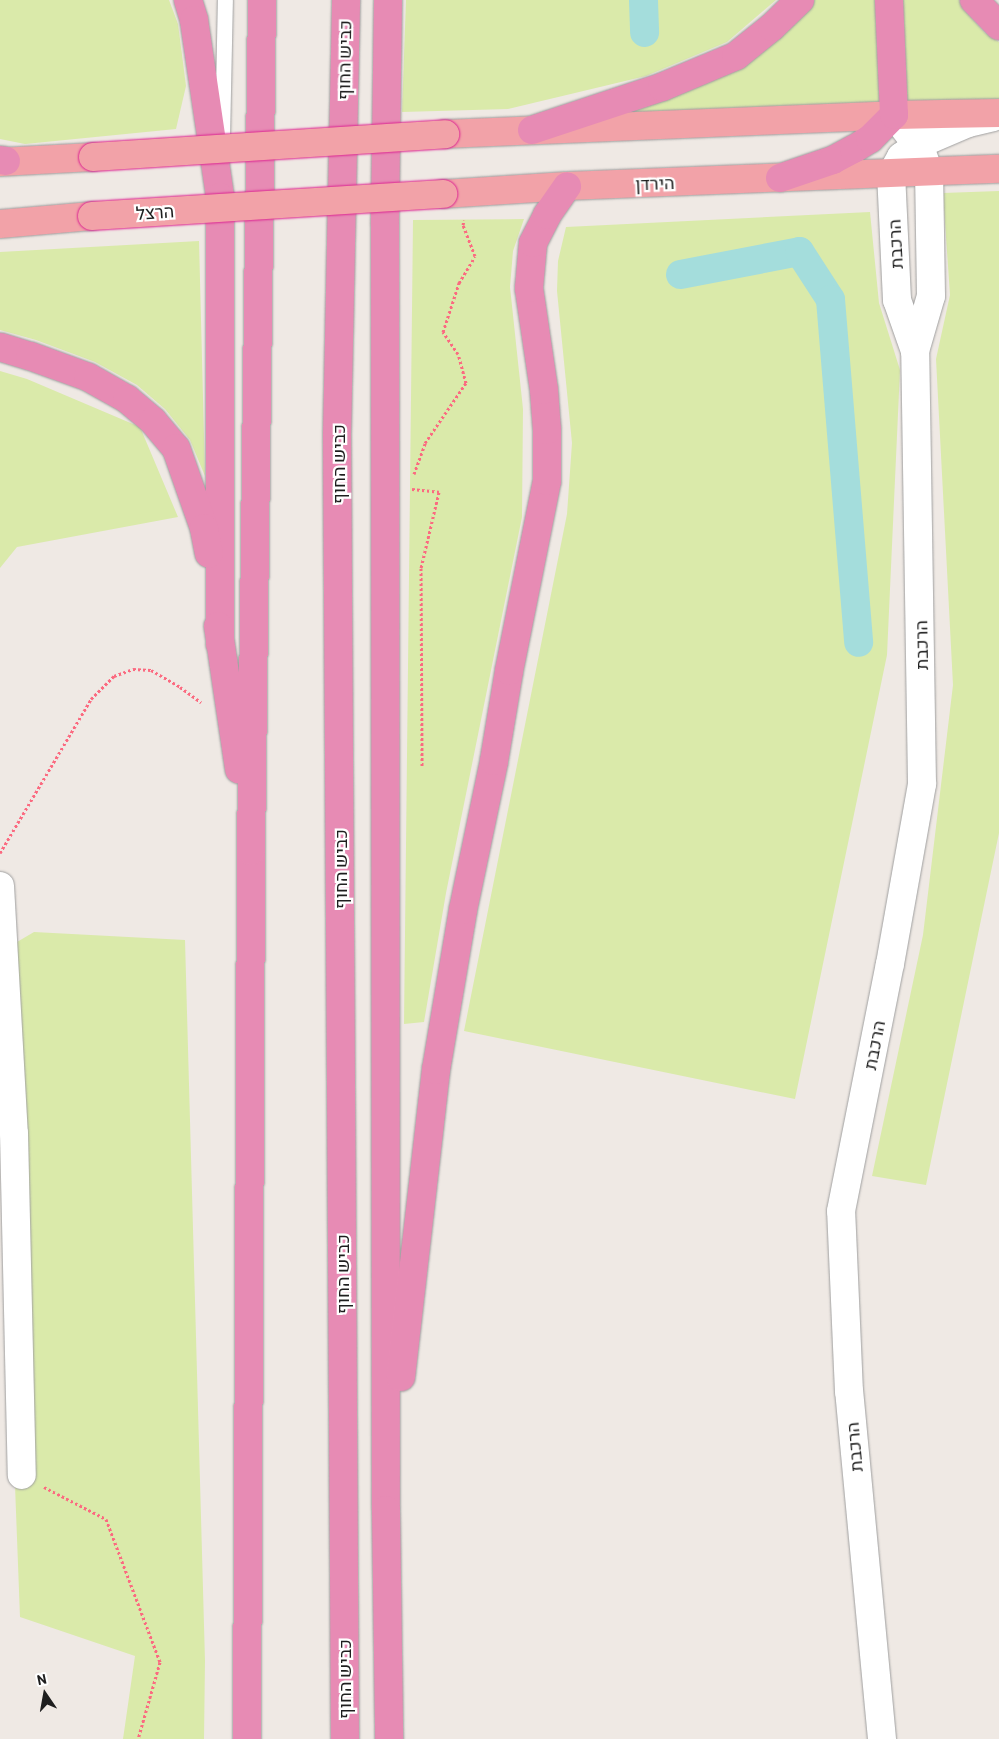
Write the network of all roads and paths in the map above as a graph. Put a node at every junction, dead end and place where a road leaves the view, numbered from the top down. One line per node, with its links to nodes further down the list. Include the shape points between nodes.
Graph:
1 (188, 0): 20 (highway, via 194,20)
2 (225, 0): 20 (lane)
3 (262, 0): 29 (highway)
4 (346, 0): 36 (highway, כביש החוף, via 337,435)
5 (388, 0): 33 (highway, via 385,225)
6 (800, 0): 12 (highway, via 736,56 662,87)
7 (889, 0): 10 (highway)
8 (974, 0): 9 (highway)
9 (999, 26)
10 (894, 115): 11 (highway); 12 (highway); 13 (street, הרכבת); 18 (highway, via 870,139 854,149 834,160)
11 (999, 115): 13 (street, via 968,123)
12 (532, 130): 14 (highway, bridge)
13 (917, 145): 16 (street, הרכבת); 17 (street, via 901,158)
14 (2, 161)
15 (999, 169): 16 (highway, הירדן)
16 (929, 172): 17 (highway, הירדן); 25 (street, הרכבת, via 931,296)
17 (891, 174): 18 (highway, הירדן); 25 (street, הרכבת, via 897,300)
18 (780, 178): 19 (highway, הירדן)
19 (567, 186): 21 (highway, הירדן, bridge); 33 (highway, via 546,215 533,243 529,288 544,390 547,481 463,910 436,1070)
20 (220, 197): 26 (highway)
21 (310, 201): 23 (highway, הרצל, bridge)
22 (465, 212): 28 (path, via 463,225 475,256 459,283 444,332 458,354 466,383 425,443 409,489 439,492 421,568)
23 (0, 224)
24 (0, 348): 26 (highway, via 88,377 127,399 153,421 176,448 204,528 215,589)
25 (915, 351): 38 (street, הרכבת, via 922,784 840,1212 849,1392)
26 (220, 644): 29 (highway)
27 (192, 696): 30 (path, via 151,670 133,669 114,676 91,699)
28 (422, 767)
29 (251, 851): 35 (highway)
30 (0, 853)
31 (0, 886): 32 (street, via 14,1133)
32 (22, 1475): 34 (path, via 106,1519 160,1662)
33 (386, 1510): 37 (highway)
34 (138, 1739)
35 (247, 1739)
36 (345, 1739)
37 (389, 1739)
38 (882, 1739)

